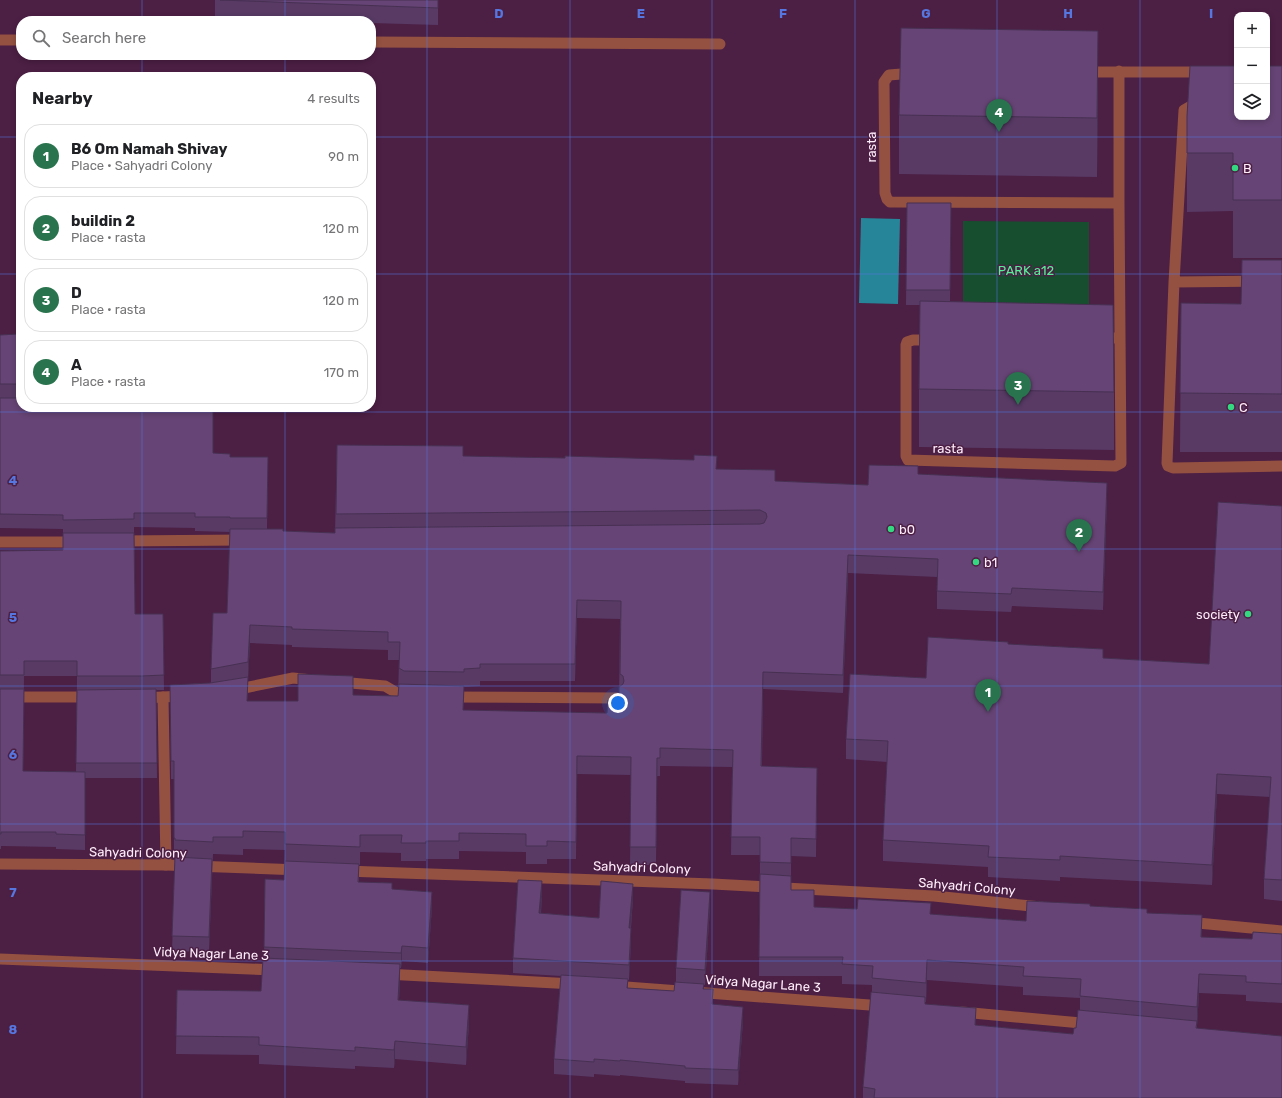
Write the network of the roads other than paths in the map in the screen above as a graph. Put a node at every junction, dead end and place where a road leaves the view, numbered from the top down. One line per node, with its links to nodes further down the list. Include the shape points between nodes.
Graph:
1 (0, 40): 2 (street)
2 (16, 40)
3 (376, 42): 4 (street)
4 (720, 44)
5 (1119, 71): 6 (street); 7 (street); 10 (street)
6 (1073, 72)
7 (1213, 72)
8 (925, 73): 10 (street, rasta, via 889,75 884,82 885,194 890,202)
9 (1214, 106): 12 (street, via 1191,106 1184,110)
10 (1119, 202): 13 (street, rasta)
11 (1282, 281): 12 (street)
12 (1174, 282): 16 (street, via 1168,466)
13 (1120, 338): 14 (street); 15 (street, rasta, via 1122,460 1121,464 1115,466 908,460 906,345 913,340)
14 (1088, 339)
15 (945, 340)
16 (1282, 466)
17 (253, 540): 18 (street)
18 (111, 541)
19 (0, 542): 20 (street)
20 (87, 542)
21 (221, 694): 23 (street, via 293,678 385,686 402,696)
22 (192, 695): 26 (street)
23 (426, 696)
24 (442, 696): 29 (street)
25 (0, 697): 27 (street)
26 (163, 697): 28 (street); 31 (street)
27 (102, 698)
28 (134, 698)
29 (617, 698)
30 (0, 864): 31 (street, Sahyadri Colony)
31 (166, 866): 32 (street, Sahyadri Colony)
32 (309, 870)
33 (332, 871): 34 (street, Sahyadri Colony, via 714,884 934,896)
34 (1053, 908)
35 (1179, 921): 36 (street)
36 (1282, 932)
37 (0, 959): 38 (street, Vidya Nagar Lane 3)
38 (283, 970)
39 (378, 973): 40 (street)
40 (583, 985)
41 (599, 986): 42 (street, Vidya Nagar Lane 3)
42 (891, 1006)
43 (954, 1011): 44 (street)
44 (1103, 1025)

